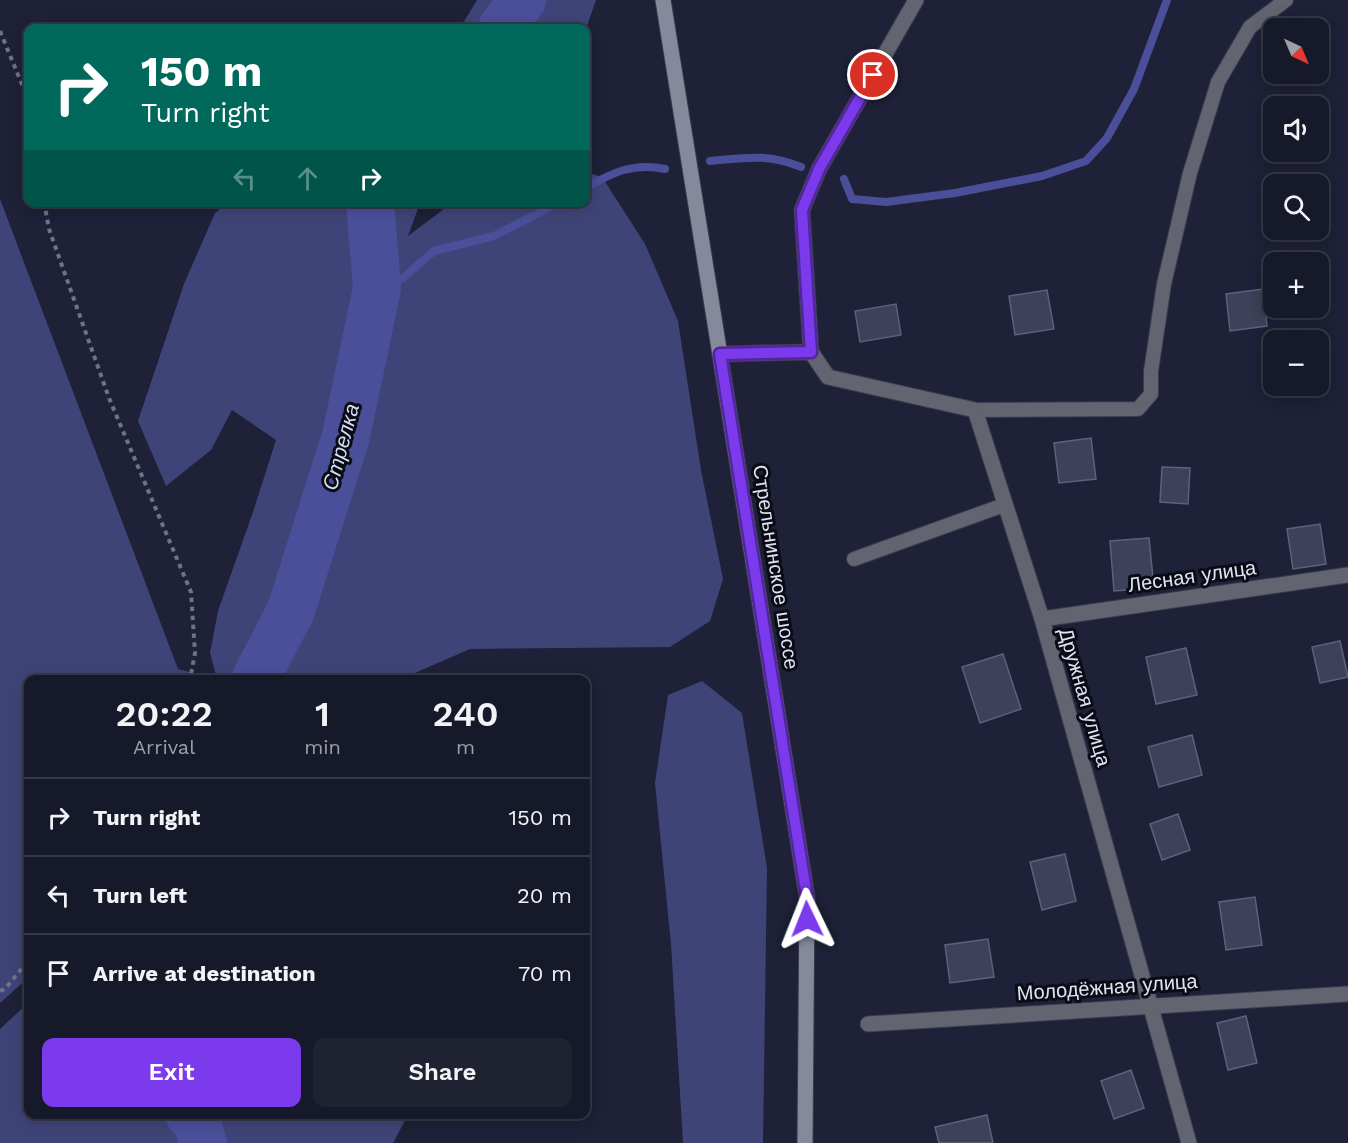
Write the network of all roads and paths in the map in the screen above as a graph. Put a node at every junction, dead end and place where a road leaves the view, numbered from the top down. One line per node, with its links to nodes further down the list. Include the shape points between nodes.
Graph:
1 (663, 0): 8 (main road, Стрельнинское шоссе)
2 (916, 0): 7 (street, via 819,169 802,210)
3 (1286, 0): 9 (lane, via 1250,27 1218,82 1190,173 1164,284 1151,394 1138,409)
4 (0, 31): 5 (path)
5 (24, 89)
6 (45, 207): 14 (path, via 49,229 109,398 191,592 195,653)
7 (811, 352): 8 (street); 9 (street, via 828,377)
8 (720, 354): 20 (main road, Стрельнинское шоссе, via 807,897)
9 (975, 410): 10 (street, Дружная улица)
10 (1004, 505): 11 (lane); 13 (street, Дружная улица)
11 (854, 560)
12 (1348, 575): 13 (street, Лесная улица)
13 (1042, 619): 18 (street, Дружная улица)
14 (191, 675)
15 (24, 966): 16 (path)
16 (0, 991)
17 (1348, 994): 18 (street, Молодёжная улица)
18 (1149, 1005): 19 (street, Молодёжная улица); 21 (street, Дружная улица)
19 (868, 1023)
20 (805, 1143)
21 (1189, 1143)

